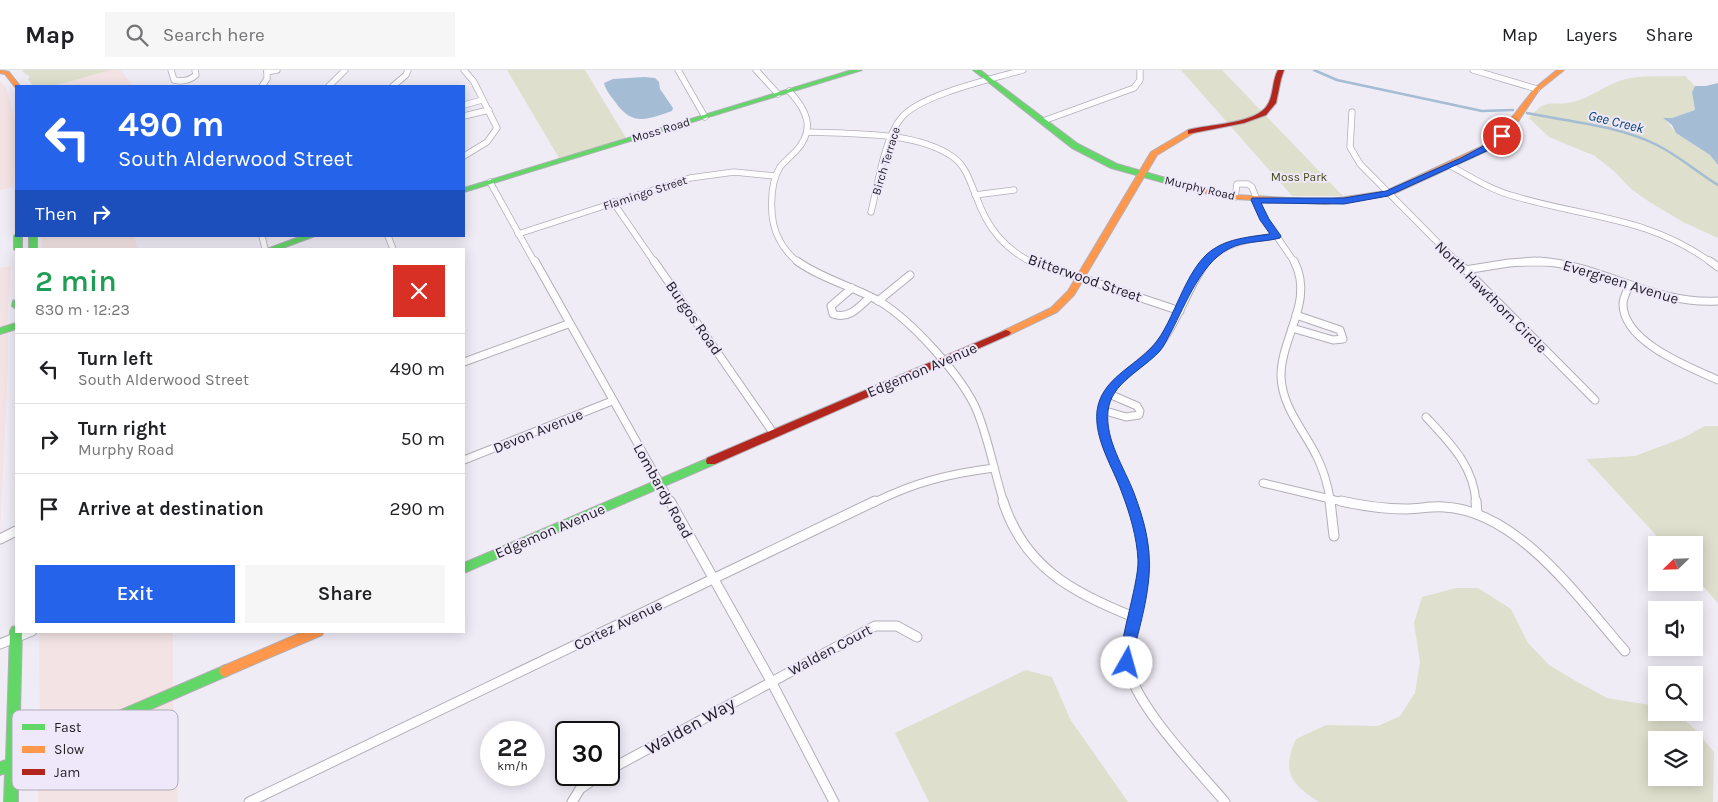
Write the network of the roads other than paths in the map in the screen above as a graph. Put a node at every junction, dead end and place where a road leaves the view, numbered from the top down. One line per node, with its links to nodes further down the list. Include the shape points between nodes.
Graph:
1 (171, 70): 2 (street, via 176,81 194,78)
2 (196, 70)
3 (278, 70): 16 (street)
4 (345, 70): 21 (street)
5 (408, 70): 22 (street)
6 (464, 70): 26 (street)
7 (678, 70): 31 (street)
8 (756, 70): 25 (street)
9 (859, 70): 24 (street, Moss Road)
10 (976, 70): 18 (street, Murphy Road)
11 (1022, 70): 18 (street, Birch Terrace)
12 (1140, 70): 32 (street, via 1140,80 1134,88)
13 (1281, 70): 37 (street, Edgemon Avenue, via 1274,80 1273,101 1269,109 1254,118 1204,127 1178,137 1154,154)
14 (1473, 70): 23 (street)
15 (1561, 70): 23 (street, Murphy Road)
16 (267, 71): 20 (street)
17 (3, 72): 19 (street)
18 (990, 81): 32 (street, Murphy Road); 34 (street, Birch Terrace, via 914,107 902,117)
19 (16, 85)
20 (263, 85)
21 (330, 85)
22 (395, 85)
23 (1537, 89): 36 (street, Murphy Road, via 1502,136 1490,146)
24 (789, 91): 25 (street, Moss Road); 33 (street, via 807,110)
25 (778, 94): 31 (street, Moss Road)
26 (482, 100): 27 (street); 28 (street)
27 (465, 105)
28 (489, 110): 30 (street); 35 (street, via 498,128 492,140)
29 (1352, 112): 42 (street, North Hawthorn Circle, via 1350,147 1360,164)
30 (465, 116)
31 (705, 117): 39 (street, Moss Road)
32 (1043, 121): 37 (street, Murphy Road, via 1086,153)
33 (808, 132): 34 (street, Bitterwood Street); 38 (street, via 804,142)
34 (892, 139): 43 (street, Bitterwood Street, via 925,143 954,157 964,169); 47 (street, Birch Terrace)
35 (465, 156)
36 (1451, 166): 42 (street, Murphy Road); 52 (street, via 1481,183 1519,198 1634,222 1682,242)
37 (1141, 174): 44 (street, Murphy Road); 55 (street, Edgemon Avenue)
38 (775, 176): 46 (street, Flamingo Street, via 734,172 712,174); 57 (street, via 774,226 782,246 802,265)
39 (490, 182): 40 (street, Moss Road); 48 (street, Lombardy Road)
40 (465, 190)
41 (1014, 190): 43 (street)
42 (1388, 193): 45 (street, Murphy Road, via 1344,201); 53 (street, North Hawthorn Circle)
43 (975, 195): 55 (street, Bitterwood Street, via 992,232 1007,247 1027,259)
44 (1235, 197): 45 (street, Murphy Road); 45 (street, via 1235,186 1243,183 1252,186)
45 (1255, 200): 49 (street)
46 (613, 202): 48 (street, Flamingo Street); 75 (street, Burgos Road)
47 (871, 212)
48 (518, 234): 63 (street, Lombardy Road)
49 (1276, 236): 61 (street, via 1238,242 1215,253 1201,269); 62 (street, via 1294,260 1301,283)
50 (308, 237): 51 (street)
51 (274, 248)
52 (1718, 267)
53 (1465, 270): 56 (street, Evergreen Avenue, via 1504,262 1542,260 1583,268); 71 (street, North Hawthorn Circle)
54 (910, 275): 59 (street)
55 (1080, 279): 61 (street, Bitterwood Street); 67 (street, Edgemon Avenue, via 1064,302 1054,310)
56 (1629, 286): 60 (street, Evergreen Avenue, via 1674,300); 69 (street, via 1622,302 1626,321 1634,331 1662,352)
57 (852, 288): 58 (street); 58 (street, via 831,306 833,314 843,317 850,314)
58 (870, 296): 59 (street)
59 (878, 301): 67 (street, via 903,319)
60 (1718, 301)
61 (1180, 311): 70 (street, via 1157,348 1118,380)
62 (1296, 315): 65 (street); 65 (street, via 1340,330 1344,339 1333,340)
63 (568, 324): 68 (street); 72 (street, Lombardy Road)
64 (15, 326): 66 (street)
65 (1292, 328): 80 (street, via 1281,364 1282,389 1293,418 1323,470)
66 (0, 330)
67 (941, 361): 75 (street, Edgemon Avenue); 77 (street, via 970,396)
68 (465, 362)
69 (1718, 380)
70 (1109, 394): 73 (street); 73 (street, via 1138,406 1139,415 1126,417)
71 (1595, 400)
72 (612, 401): 76 (street, Devon Avenue); 78 (street, Lombardy Road)
73 (1102, 410): 87 (street, via 1107,443 1129,494 1143,543 1143,582)
74 (1426, 417): 81 (street, via 1463,456 1477,492)
75 (774, 434): 78 (street, Edgemon Avenue)
76 (465, 460)
77 (994, 468): 86 (street, Cortez Avenue, via 908,486); 87 (street, via 1014,528 1039,562 1075,591)
78 (659, 484): 85 (street, Edgemon Avenue); 86 (street, Lombardy Road)
79 (1263, 484): 80 (street)
80 (1332, 501): 81 (street, via 1392,509 1445,507); 83 (street)
81 (1478, 514): 92 (street, via 1509,530 1537,552)
82 (15, 532): 84 (street)
83 (1334, 536)
84 (0, 539)
85 (465, 568)
86 (712, 580): 93 (street, Lombardy Road); 101 (street, Cortez Avenue)
87 (1134, 617): 104 (street, via 1127,663 1136,692)
88 (313, 633): 95 (street)
89 (16, 634): 91 (street); 94 (street)
90 (917, 637): 93 (street, Walden Court, via 900,625 888,622 874,626)
91 (0, 644)
92 (1625, 651)
93 (771, 681): 97 (street, Walden Way); 103 (street, Lombardy Road)
94 (14, 710)
95 (136, 710)
96 (12, 764): 98 (street); 100 (street)
97 (620, 764)
98 (0, 769)
99 (584, 786): 102 (street)
100 (11, 802)
101 (248, 802)
102 (572, 802)
103 (834, 802)
104 (1225, 802)

